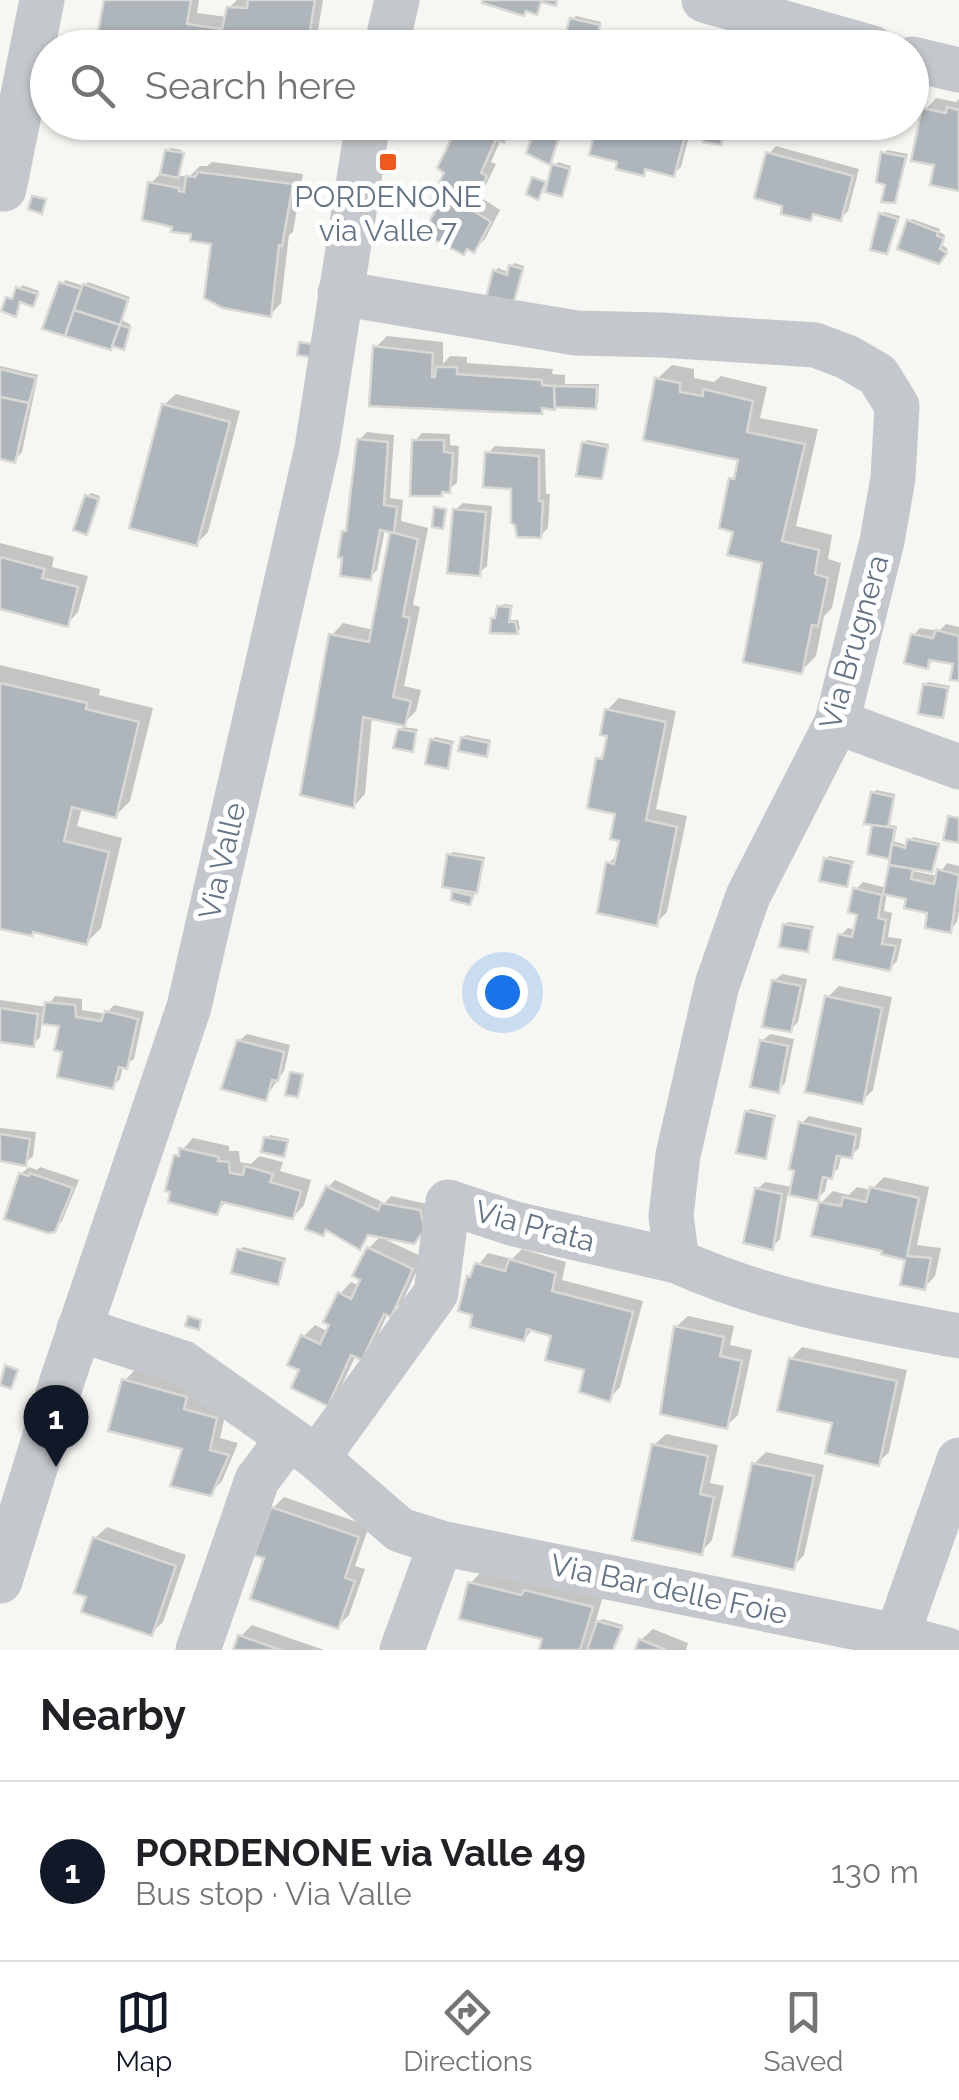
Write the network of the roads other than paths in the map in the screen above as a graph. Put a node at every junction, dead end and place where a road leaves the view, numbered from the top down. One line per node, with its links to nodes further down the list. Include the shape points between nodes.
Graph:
1 (397, 0): 4 (street)
2 (704, 0): 5 (street)
3 (26, 24): 9 (street)
4 (390, 30)
5 (809, 30)
6 (929, 63): 7 (street)
7 (959, 70)
8 (365, 140): 10 (street, Via Valle)
9 (4, 189)
10 (340, 292): 11 (street, Via Brugnera, via 576,333 815,345 878,376 897,406 893,478); 14 (street, Via Valle, via 317,448 189,1007)
11 (836, 722): 12 (street); 13 (street, Via Brugnera, via 748,896 717,985 678,1154 671,1216)
12 (959, 767)
13 (677, 1261): 15 (street, via 724,1282 827,1311); 16 (street, Via Prata, via 448,1202 436,1293)
14 (79, 1329): 16 (street, Via Bar delle Foie, via 182,1363); 19 (street, Via Valle)
15 (959, 1336)
16 (302, 1449): 18 (street, Via Bar delle Foie, via 400,1530); 21 (street, via 257,1480)
17 (959, 1460): 20 (street)
18 (441, 1543): 20 (street, Via Bar delle Foie); 22 (street)
19 (0, 1581)
20 (896, 1636): 23 (street, Via Bar delle Foie)
21 (198, 1650)
22 (402, 1650)
23 (947, 1650)

